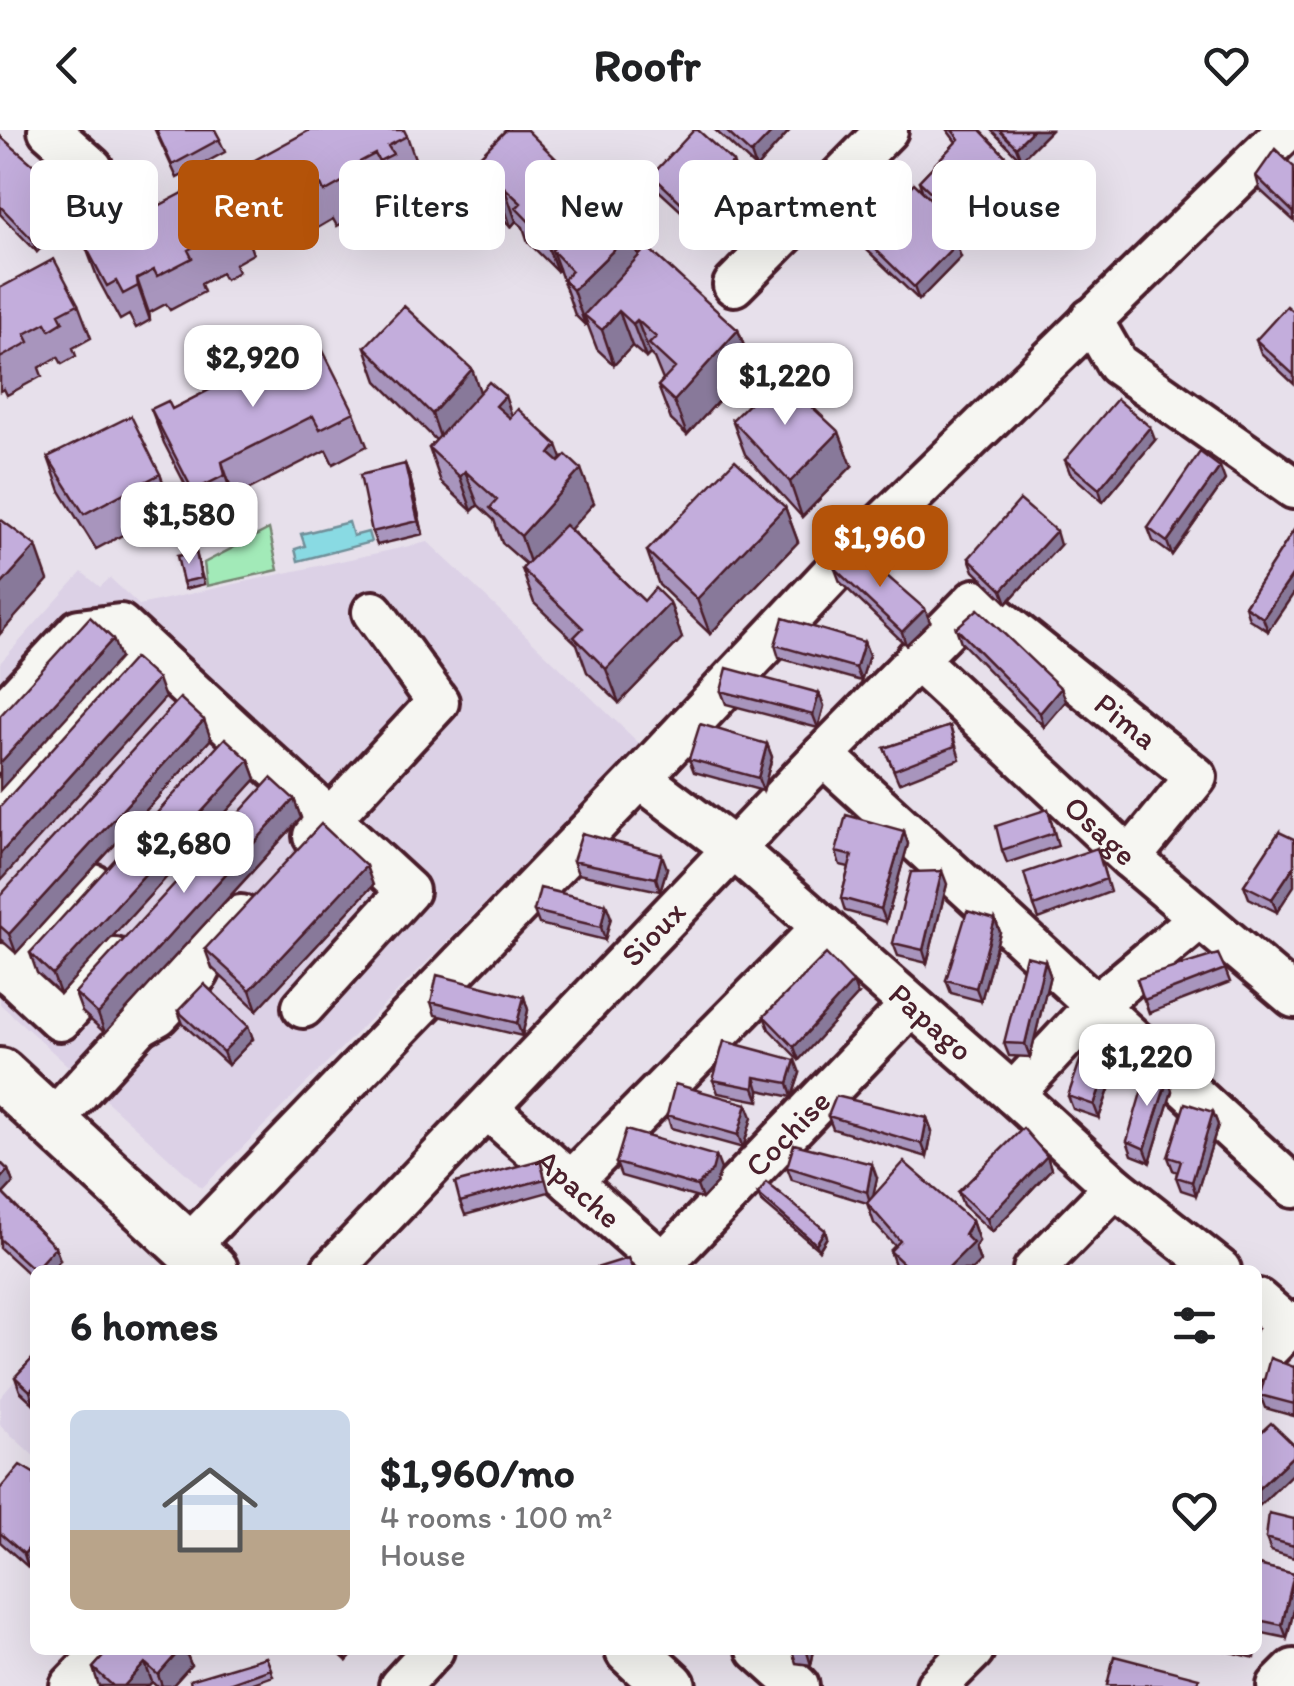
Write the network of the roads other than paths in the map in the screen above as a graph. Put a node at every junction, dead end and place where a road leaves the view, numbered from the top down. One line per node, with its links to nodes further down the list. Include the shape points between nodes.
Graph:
1 (48, 130): 4 (street)
2 (888, 130): 5 (street)
3 (1287, 130): 6 (street)
4 (83, 160)
5 (734, 284)
6 (1091, 318): 7 (street, via 1117,364); 14 (street, via 843,562)
7 (1294, 488)
8 (975, 600): 11 (street, Sioux); 18 (street, Pima, via 1196,776)
9 (373, 612): 16 (street, via 438,702)
10 (143, 647): 12 (street, via 120,625 79,630); 15 (street); 16 (street, via 177,703 222,746 268,788)
11 (916, 659): 13 (street, Sioux); 18 (street, Osage)
12 (0, 715)
13 (823, 755): 17 (street, Sioux); 26 (street)
14 (640, 778): 17 (street, Papago); 35 (street)
15 (0, 806)
16 (330, 819): 27 (street, via 408,892); 31 (street, via 210,950 187,963 148,1004 140,1026)
17 (734, 849): 21 (street, Papago); 30 (street, Sioux)
18 (1130, 858): 20 (street, Osage)
19 (116, 860): 23 (street)
20 (1200, 918): 24 (street, Osage); 26 (street)
21 (823, 927): 25 (street, Papago); 32 (street)
22 (138, 934): 23 (street, via 60,1020)
23 (5, 969)
24 (1294, 996)
25 (911, 1005): 29 (street, Papago); 38 (street, Cochise)
26 (1096, 1005): 29 (street); 33 (street)
27 (303, 1008)
28 (0, 1074): 31 (main road)
29 (1012, 1094): 34 (street, Papago)
30 (487, 1108): 32 (street, Apache); 36 (street, Sioux)
31 (52, 1121): 35 (main road)
32 (571, 1182): 37 (street, Apache)
33 (1294, 1186)
34 (1114, 1187): 39 (street); 40 (street, Papago)
35 (200, 1258)
36 (337, 1265)
37 (666, 1265)
38 (668, 1265)
39 (1039, 1265)
40 (1214, 1265)
41 (1262, 1303): 42 (street)
42 (1292, 1324): 43 (street)
43 (1262, 1355)
44 (101, 1655): 50 (street)
45 (429, 1655): 51 (street)
46 (636, 1655): 52 (main road)
47 (764, 1655): 53 (street)
48 (968, 1655): 54 (street)
49 (1294, 1670): 55 (street)
50 (71, 1686)
51 (400, 1686)
52 (670, 1686)
53 (798, 1686)
54 (938, 1686)
55 (1278, 1686)

